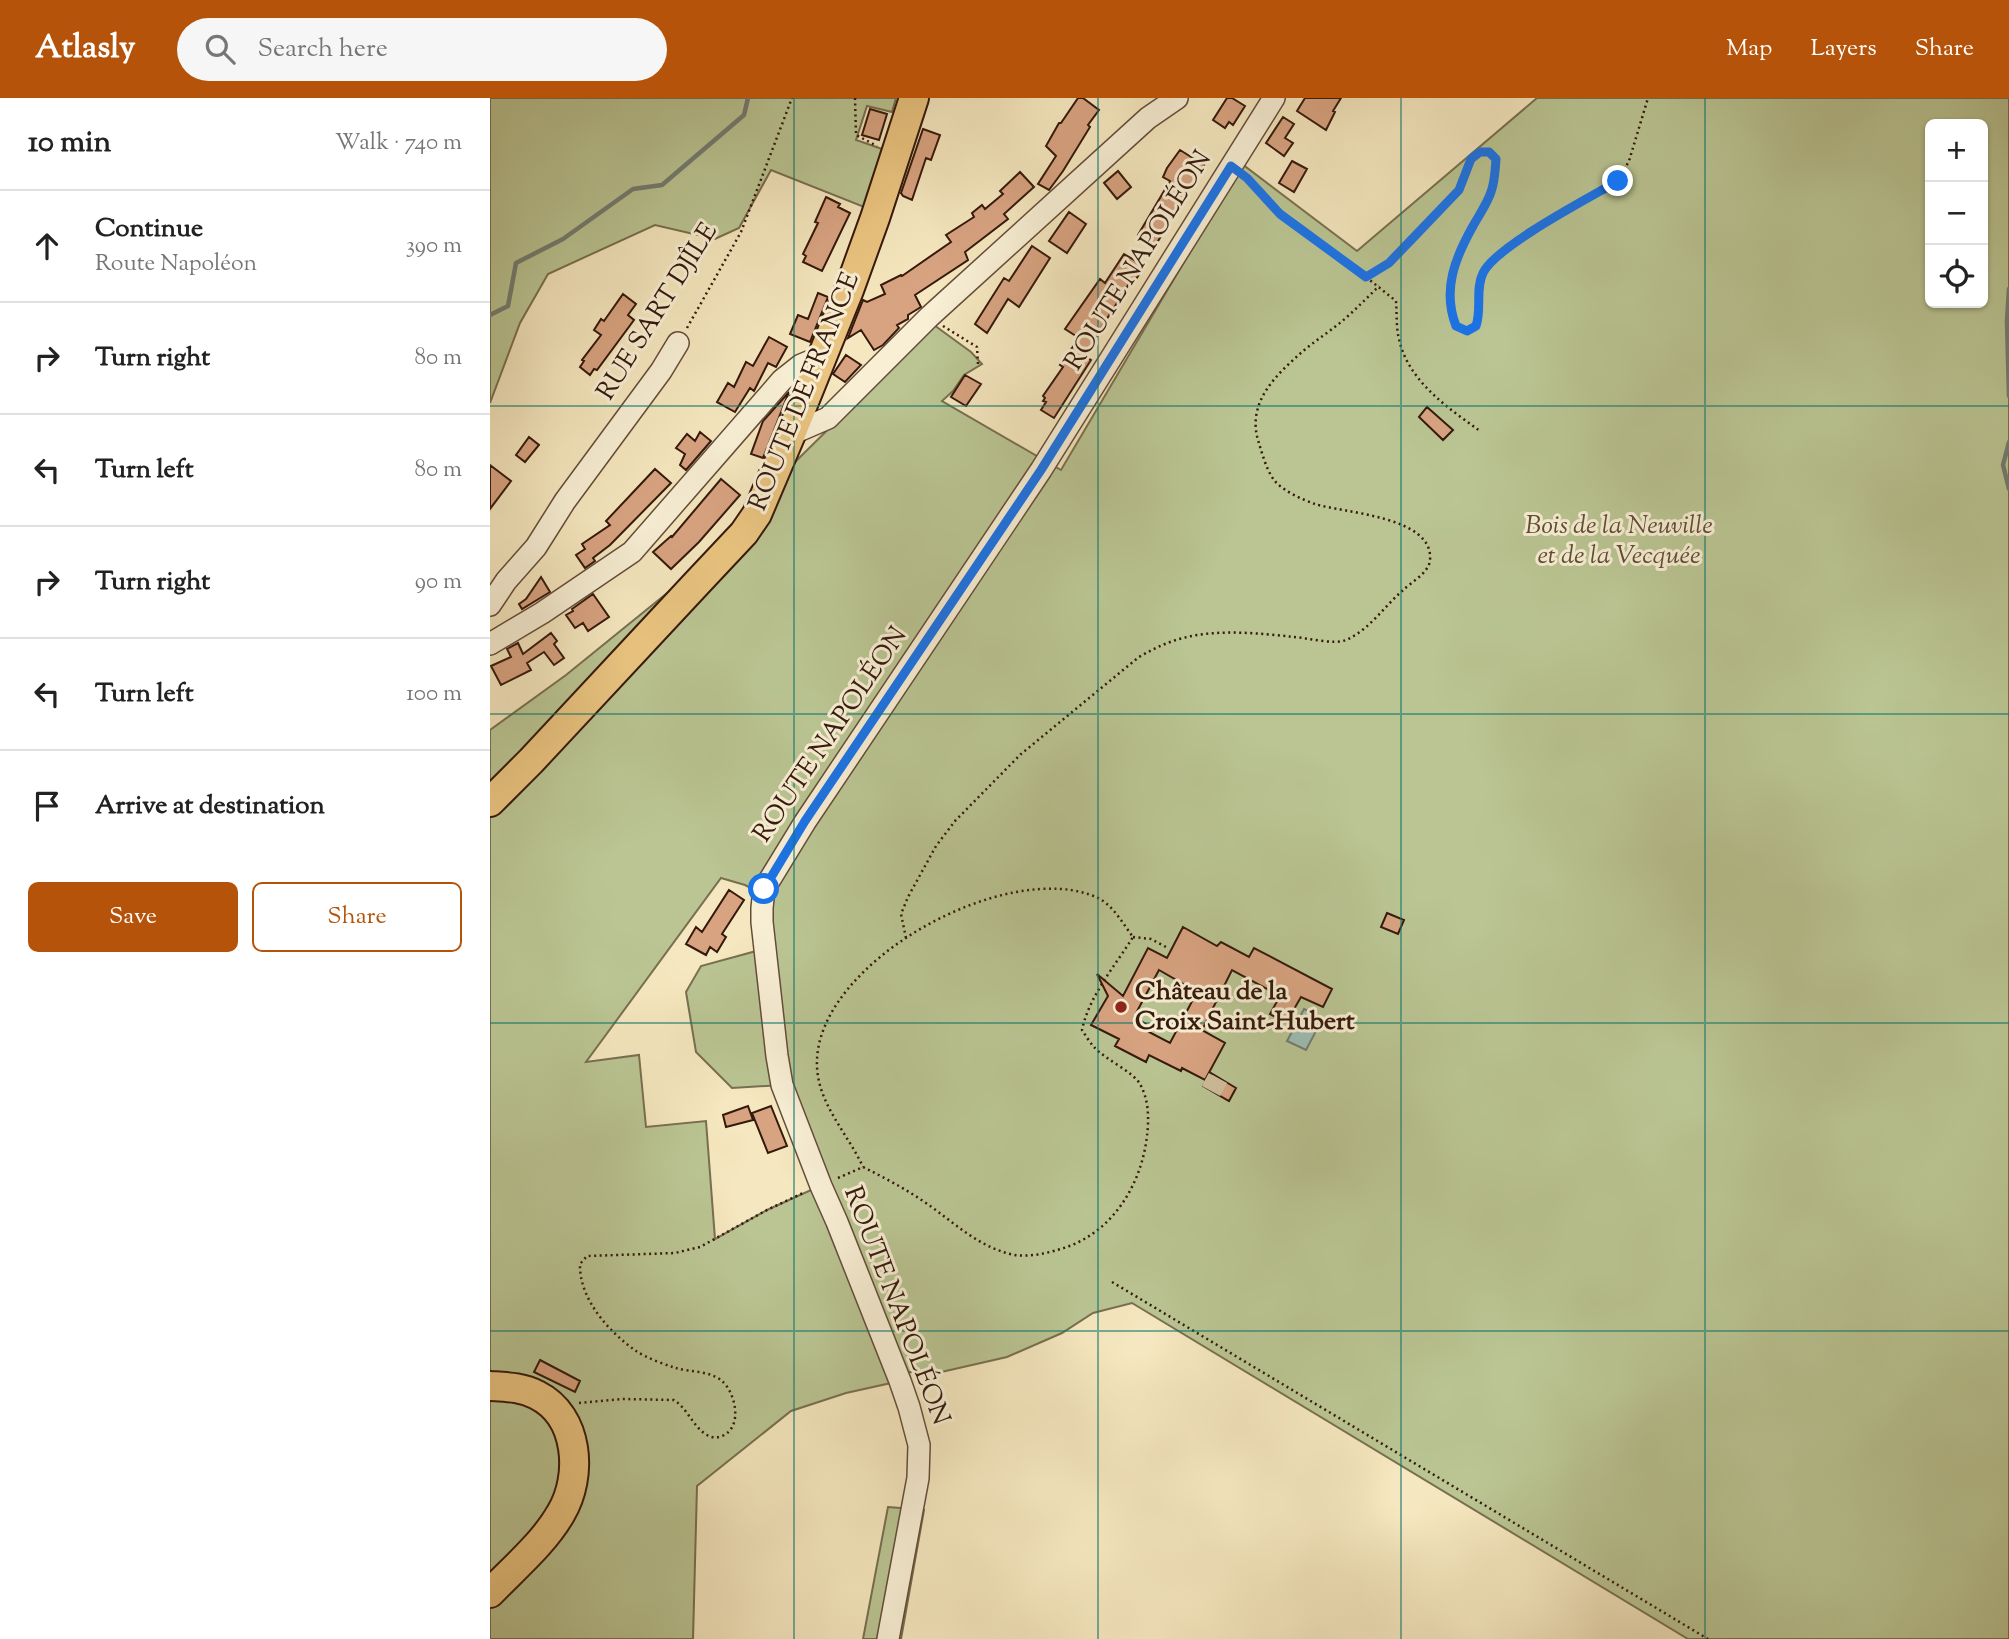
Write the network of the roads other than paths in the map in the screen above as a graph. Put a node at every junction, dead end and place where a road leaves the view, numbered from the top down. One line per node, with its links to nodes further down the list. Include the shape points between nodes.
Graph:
1 (914, 98): 5 (main road, ROUTE DE FRANCE)
2 (1177, 98): 6 (street, via 1148,118 929,317 828,418)
3 (1274, 98): 12 (street, ROUTE NAPOLÉON, via 1041,470 764,889 762,922 782,1085 900,1381 919,1445 915,1499)
4 (678, 343): 7 (street, RUE SART DJÎLE, via 536,547)
5 (823, 356): 6 (main road, ROUTE DE FRANCE); 8 (street, via 782,380 632,552)
6 (792, 434): 9 (main road, ROUTE DE FRANCE, via 744,533)
7 (490, 604)
8 (490, 644)
9 (490, 802)
10 (490, 1386): 11 (main road, via 529,1391 555,1407 573,1448 573,1479 562,1512)
11 (490, 1593)
12 (888, 1639)

